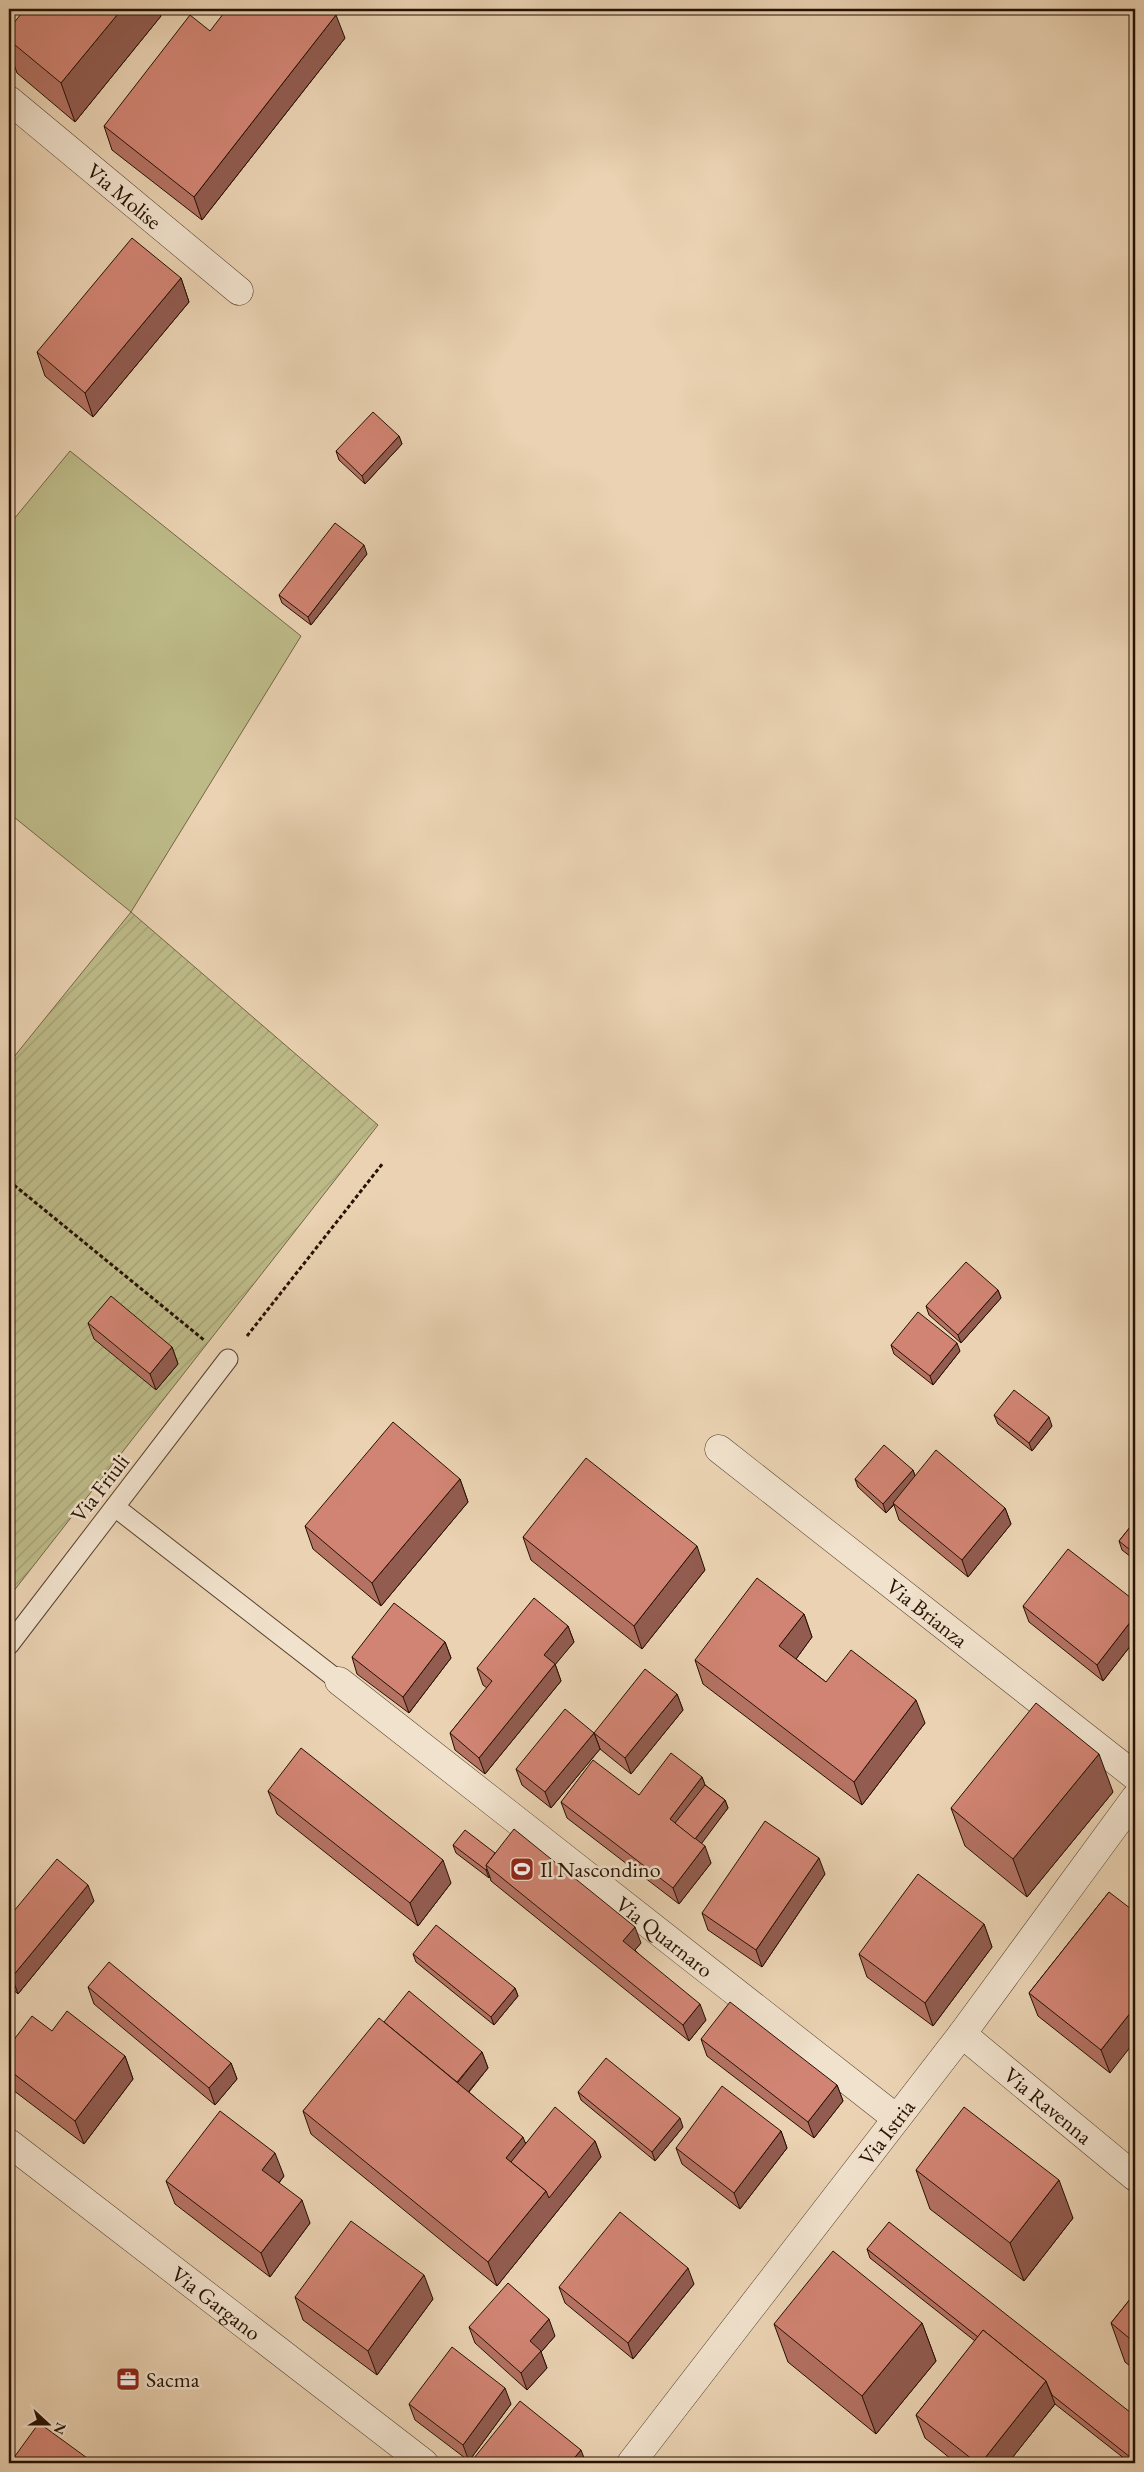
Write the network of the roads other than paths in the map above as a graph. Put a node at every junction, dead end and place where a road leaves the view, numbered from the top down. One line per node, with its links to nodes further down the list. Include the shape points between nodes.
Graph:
1 (9, 100): 2 (street, Via Molise)
2 (240, 291)
3 (228, 1360): 5 (lane, Via Friuli)
4 (719, 1449): 8 (street, Via Brianza)
5 (115, 1507): 6 (lane, Via Friuli); 7 (lane)
6 (9, 1645)
7 (339, 1681): 11 (street, Via Quarnaro)
8 (1135, 1776)
9 (1135, 1798): 10 (street, Via Istria)
10 (962, 2034): 11 (street, Via Istria); 13 (street, Via Ravenna)
11 (896, 2118): 15 (street, Via Istria)
12 (9, 2143): 14 (street, Via Gargano)
13 (1135, 2177)
14 (424, 2463)
15 (631, 2463)

